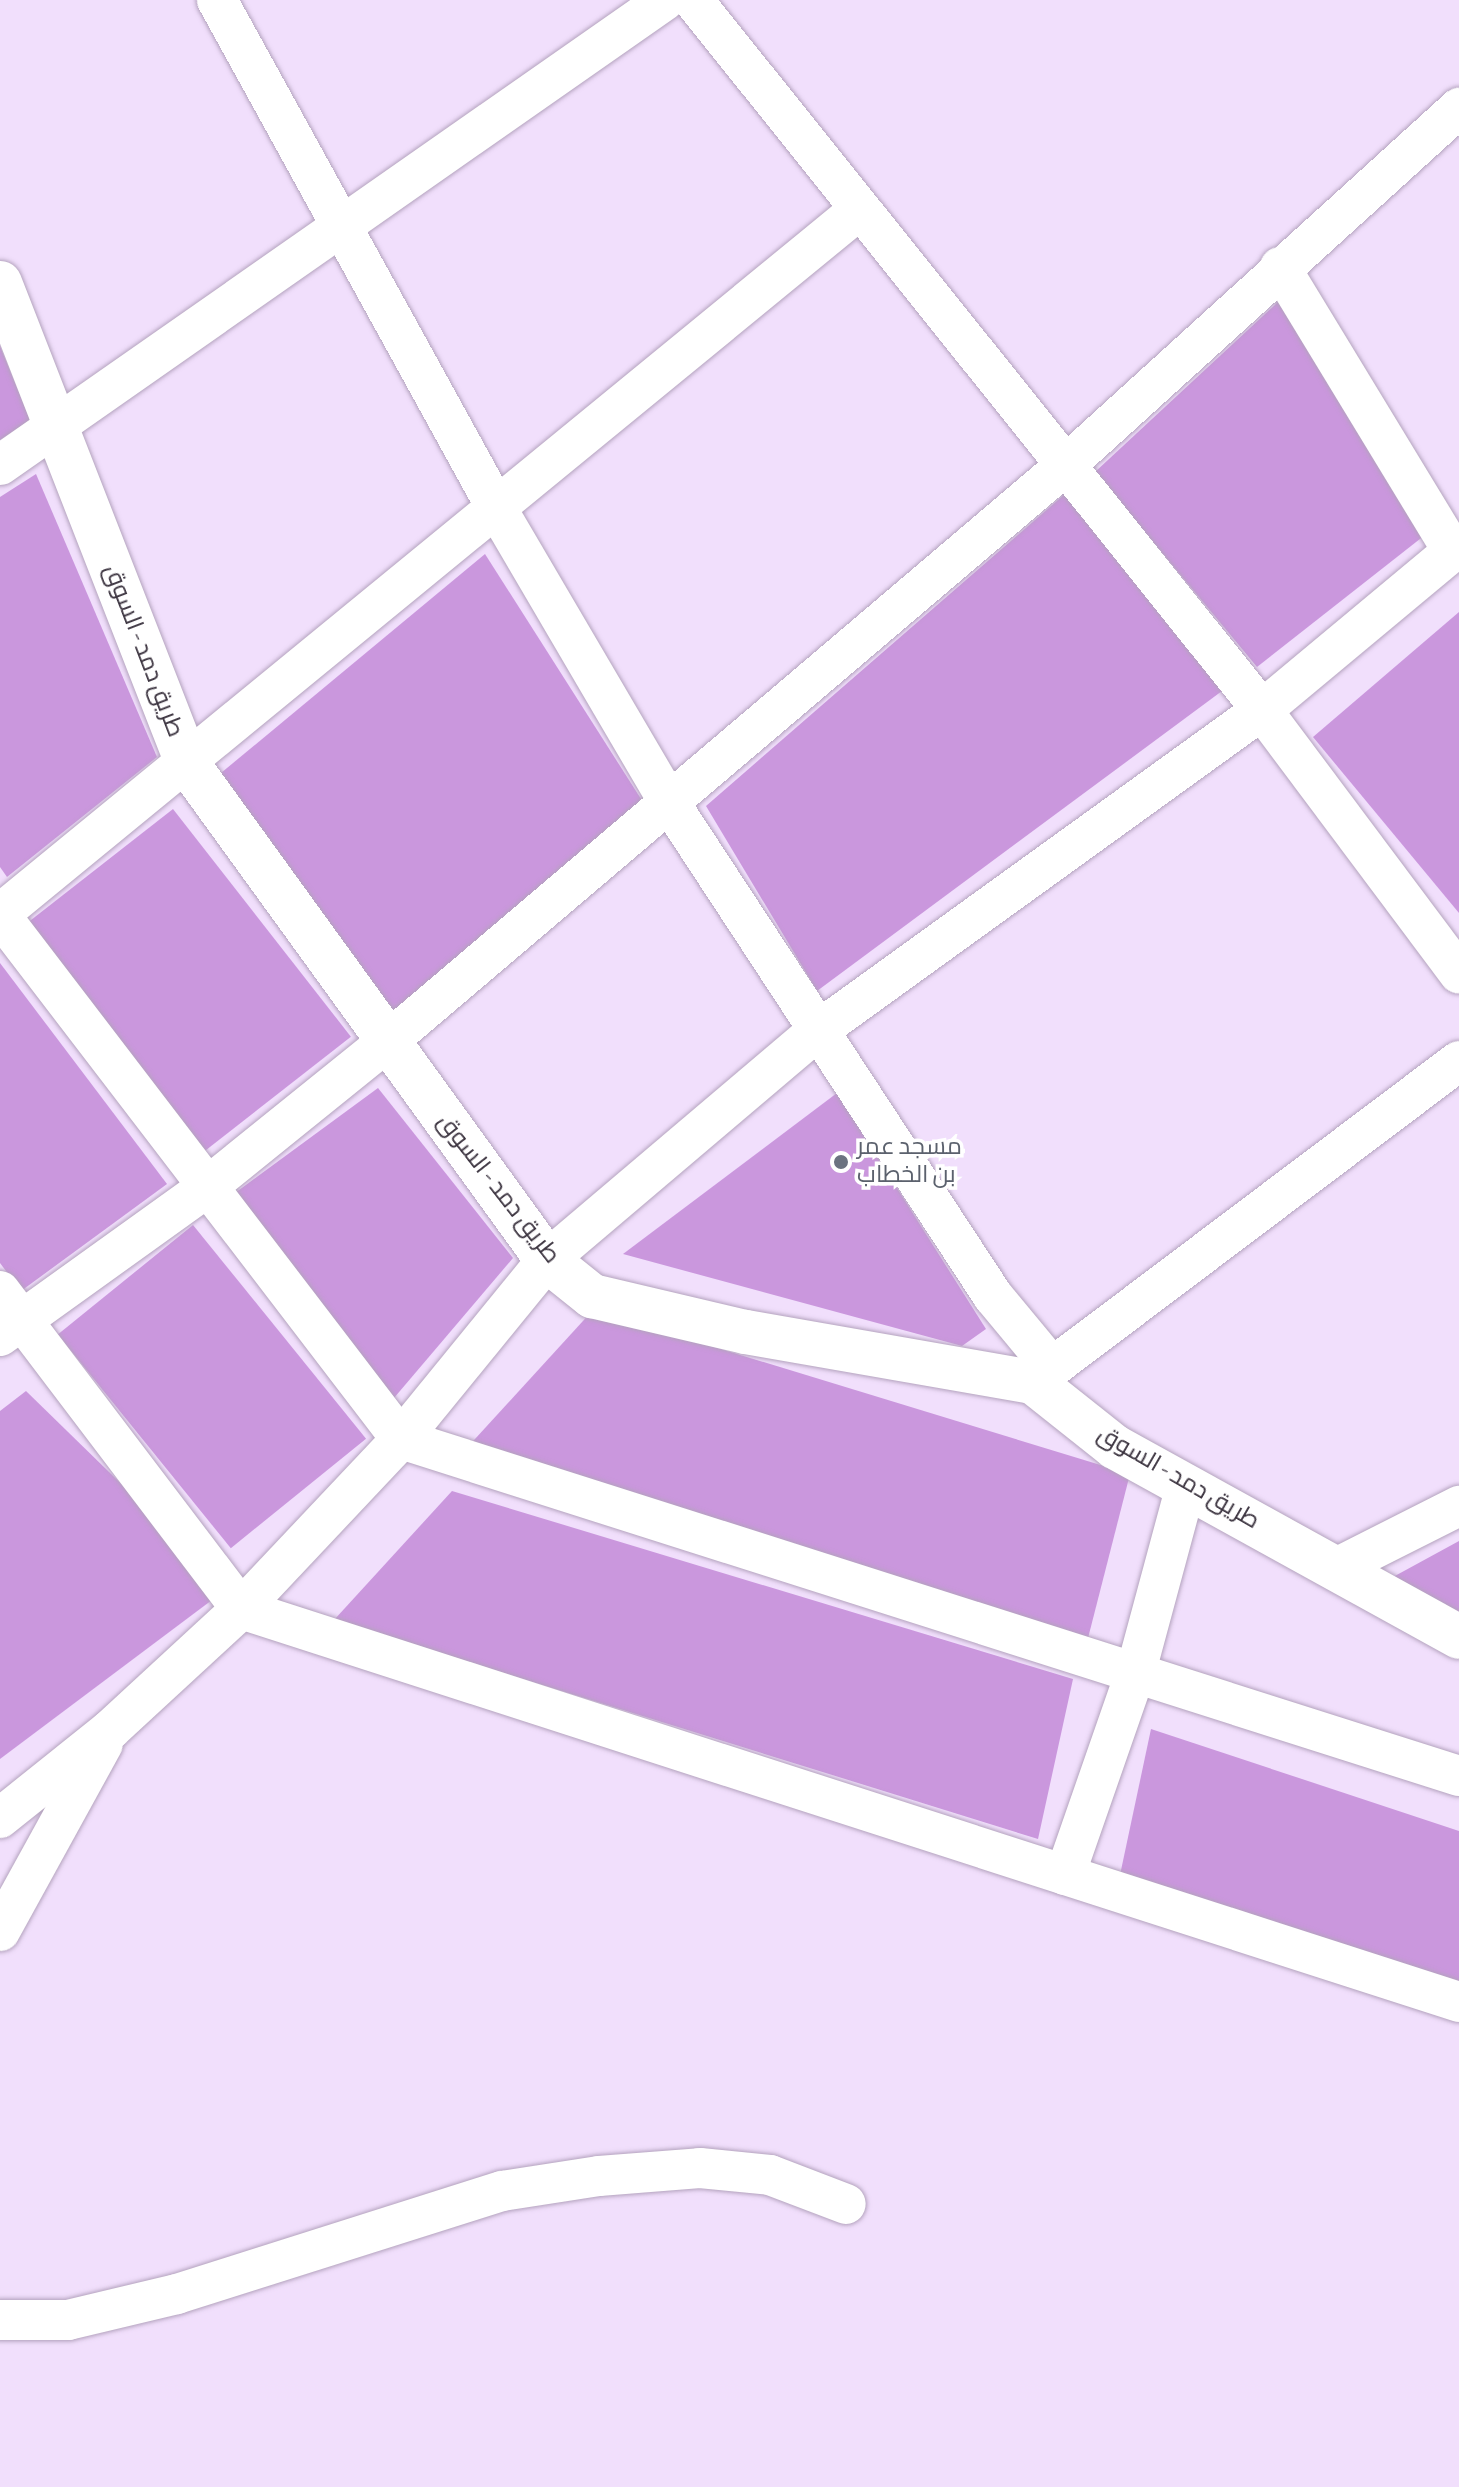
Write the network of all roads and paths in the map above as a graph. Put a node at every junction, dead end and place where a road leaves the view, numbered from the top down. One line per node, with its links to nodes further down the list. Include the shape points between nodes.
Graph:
1 (217, 0): 6 (street)
2 (665, 0): 6 (street)
3 (693, 0): 5 (street)
4 (1459, 108): 7 (street)
5 (860, 209): 10 (street); 12 (street)
6 (340, 226): 9 (street); 12 (street)
7 (1280, 267): 10 (street); 13 (street)
8 (0, 283): 9 (main road, طريق دمد - السوق)
9 (55, 428): 11 (street); 15 (main road, طريق دمد - السوق)
10 (1067, 464): 14 (street); 16 (street)
11 (0, 465)
12 (497, 509): 15 (street); 16 (street)
13 (1456, 548): 14 (street)
14 (1262, 710): 18 (street); 19 (street)
15 (187, 763): 17 (street); 20 (main road, طريق دمد - السوق)
16 (669, 802): 19 (street); 20 (street)
17 (0, 915): 22 (street)
18 (1459, 973)
19 (816, 1032): 23 (street); 25 (street)
20 (387, 1042): 22 (street); 23 (main road, طريق دمد - السوق)
21 (1459, 1061): 25 (street)
22 (207, 1187): 24 (street); 26 (street)
23 (547, 1260): 25 (main road, طريق دمد - السوق, via 592,1296 746,1332); 26 (street)
24 (7, 1316): 30 (street)
25 (1042, 1374): 27 (main road, طريق دمد - السوق, via 1115,1447)
26 (401, 1439): 30 (street); 32 (street)
27 (1186, 1486): 29 (main road, طريق دمد - السوق); 32 (street)
28 (1459, 1506): 29 (street)
29 (1336, 1568): 31 (main road, طريق دمد - السوق)
30 (241, 1609): 33 (street); 36 (street)
31 (1459, 1637)
32 (1136, 1671): 34 (street); 36 (street)
33 (110, 1730): 35 (street); 37 (street)
34 (1459, 1776)
35 (0, 1818)
36 (1065, 1875): 38 (street)
37 (0, 1931)
38 (1459, 2002)
39 (846, 2204): 40 (street, via 756,2174 700,2168 599,2176 502,2191 177,2294 82,2317)
40 (0, 2320)

